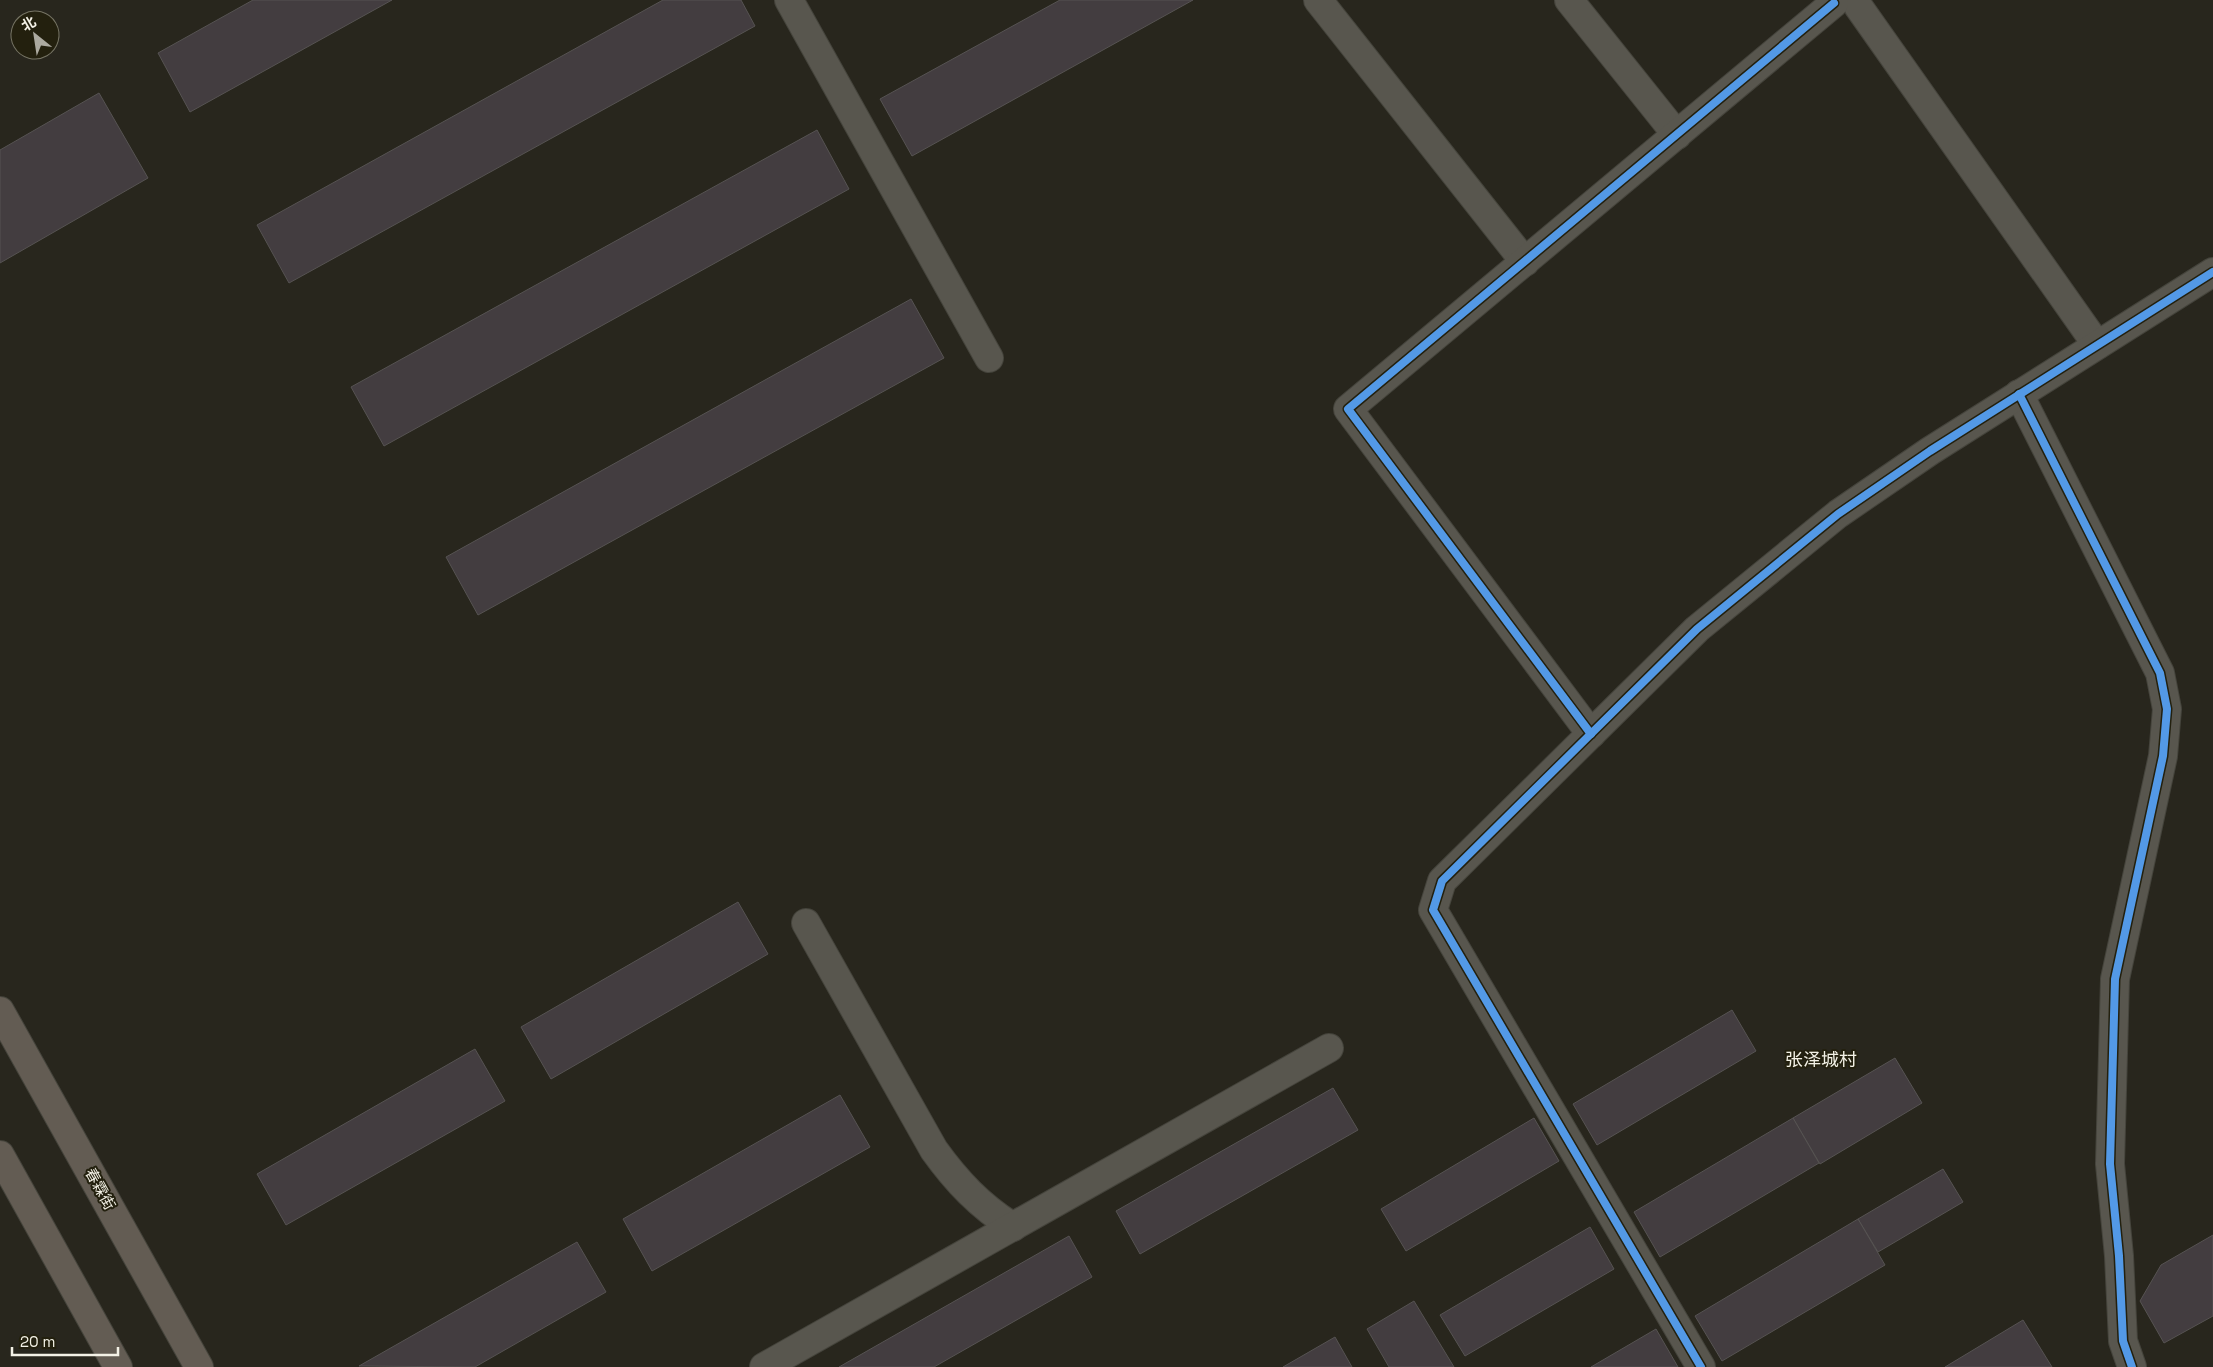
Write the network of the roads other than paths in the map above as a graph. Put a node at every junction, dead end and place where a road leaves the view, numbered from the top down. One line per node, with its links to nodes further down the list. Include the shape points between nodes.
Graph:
1 (789, 0): 9 (street)
2 (1318, 0): 6 (street)
3 (1569, 0): 5 (street)
4 (1849, 2): 5 (street); 8 (street)
5 (1676, 135): 6 (street)
6 (1525, 262): 11 (street, via 1348,409)
7 (2213, 272): 8 (street)
8 (2097, 345): 10 (street)
9 (989, 358)
10 (2019, 394): 11 (street, via 1838,514 1697,629); 21 (street, via 2160,674 2167,709 2163,756 2114,979 2110,1164 2123,1341)
11 (1591, 734): 20 (street, via 1442,881 1433,910)
12 (806, 923): 16 (street, via 934,1150 975,1200)
13 (0, 1011): 18 (main road, 春霖街)
14 (1329, 1048): 16 (street)
15 (0, 1155): 17 (main road)
16 (1013, 1227): 19 (street)
17 (118, 1367)
18 (200, 1367)
19 (764, 1367)
20 (1701, 1367)
21 (2132, 1367)

